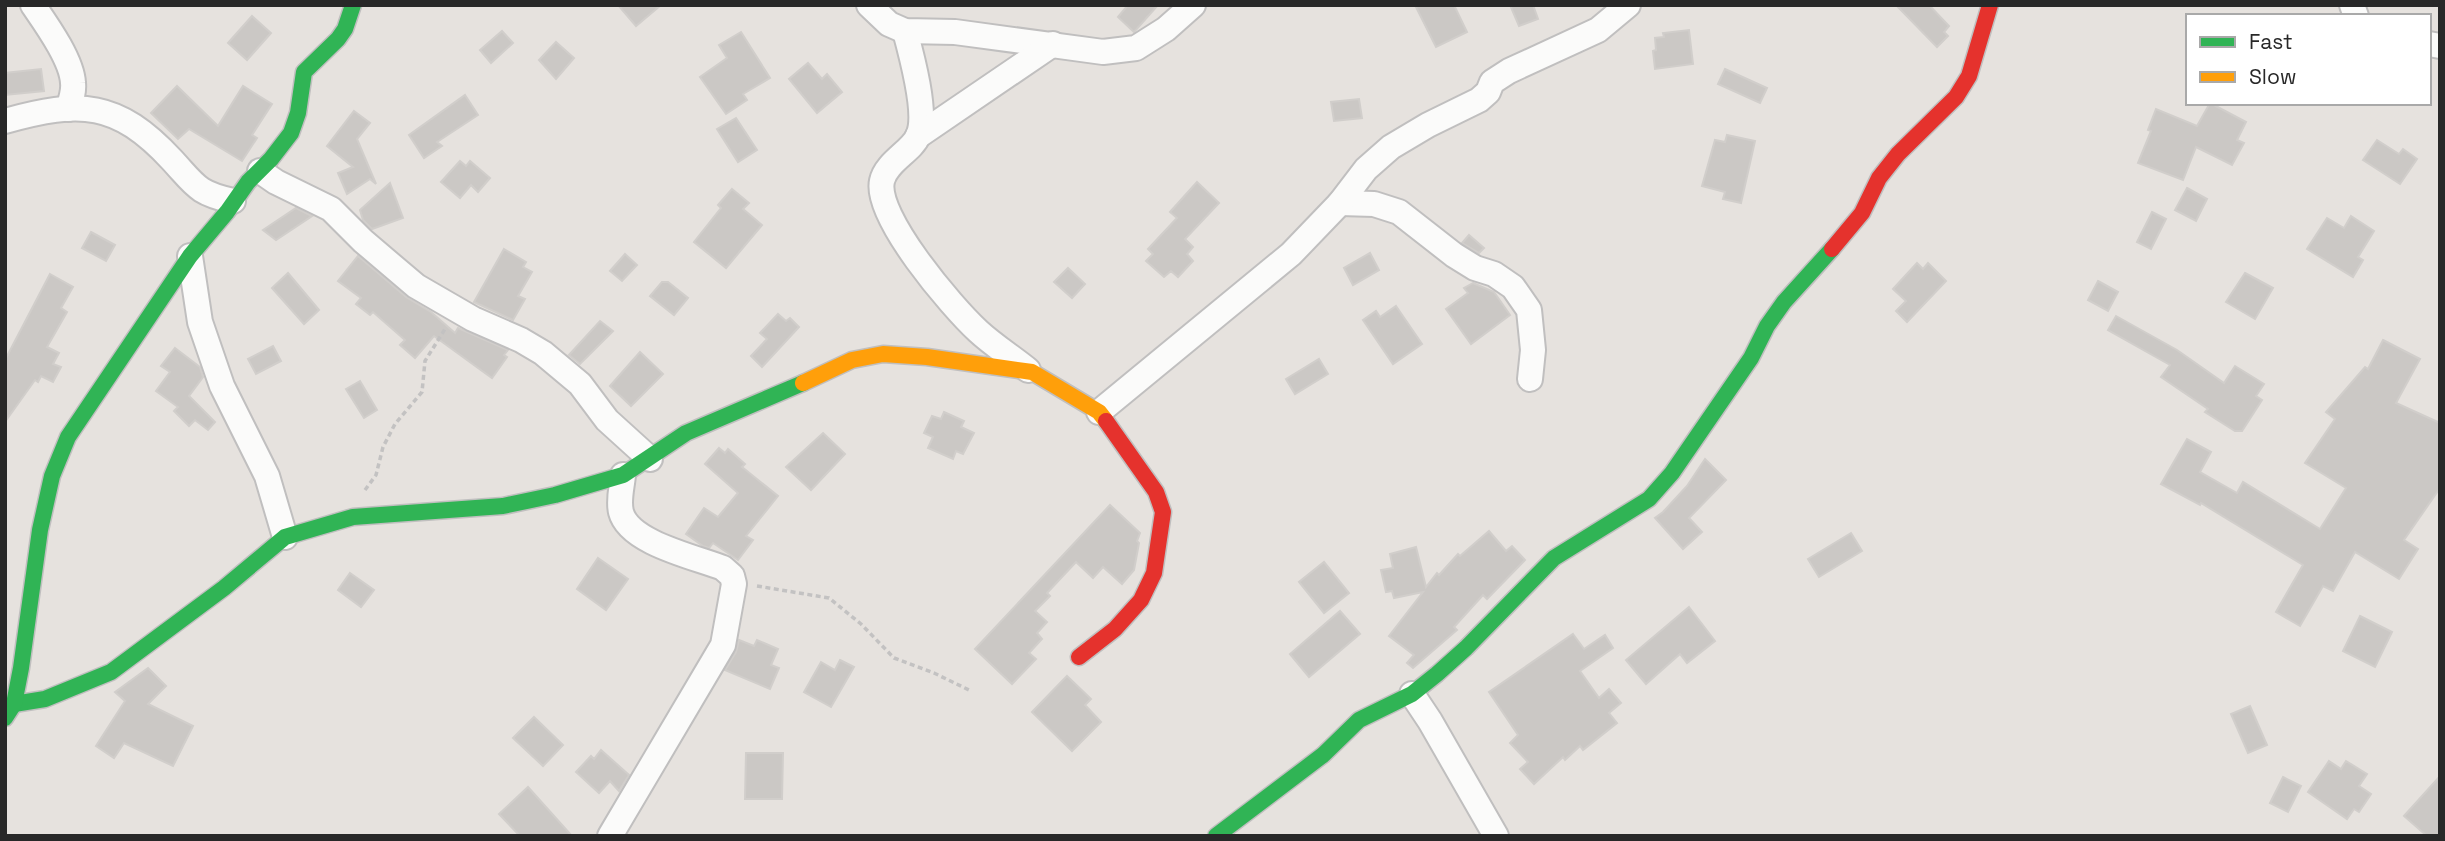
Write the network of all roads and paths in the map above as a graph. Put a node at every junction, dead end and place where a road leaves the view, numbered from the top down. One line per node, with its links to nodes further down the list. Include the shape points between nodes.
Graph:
1 (33, 5): 9 (street, via 69,65 74,80)
2 (353, 5): 12 (street, via 338,39 304,72 291,133)
3 (869, 5): 7 (street)
4 (1193, 5): 8 (street, via 1136,48 1103,52)
5 (1628, 5): 14 (street, via 1598,30 1499,76 1479,100 1391,147 1366,169)
6 (1990, 5): 27 (street, via 1973,66 1956,97 1898,154 1879,178 1863,213 1784,302 1662,486 1649,499 1553,558 1466,648)
7 (905, 31): 8 (street); 11 (street, via 921,107)
8 (1053, 44): 11 (street)
9 (68, 109): 10 (street); 13 (street, via 117,115 146,133 203,192)
10 (5, 121)
11 (918, 136): 17 (street, via 882,178 880,193 886,210 959,313)
12 (260, 171): 13 (street); 16 (street, via 331,209 416,286)
13 (233, 201): 15 (street)
14 (1340, 203): 18 (street, via 1374,204 1399,212 1454,255 1513,287 1529,310); 19 (street, via 1291,254)
15 (190, 256): 23 (street, via 200,322 222,386 267,476); 28 (street, via 74,427 52,476)
16 (457, 310): 20 (street, via 543,353 580,384 607,420); 22 (path, via 425,361 422,392 395,424 376,475)
17 (1031, 372): 19 (street); 20 (street, via 883,354 852,360 686,433)
18 (1530, 379)
19 (1100, 412): 25 (street, via 1156,492 1163,512 1154,573 1141,600 1115,629)
20 (650, 459): 21 (street)
21 (623, 475): 23 (street, via 503,506 353,517); 24 (street, via 620,503 629,528 641,537 723,568)
22 (361, 493)
23 (285, 537): 28 (street, via 111,672)
24 (734, 580): 26 (path, via 829,598 894,658); 30 (street, via 723,645)
25 (1079, 657)
26 (969, 690)
27 (1412, 694): 29 (street, via 1359,719 1323,755); 33 (street)
28 (10, 711)
29 (1250, 810): 31 (street); 32 (street)
30 (610, 836)
31 (1216, 836)
32 (1235, 836)
33 (1496, 836)

